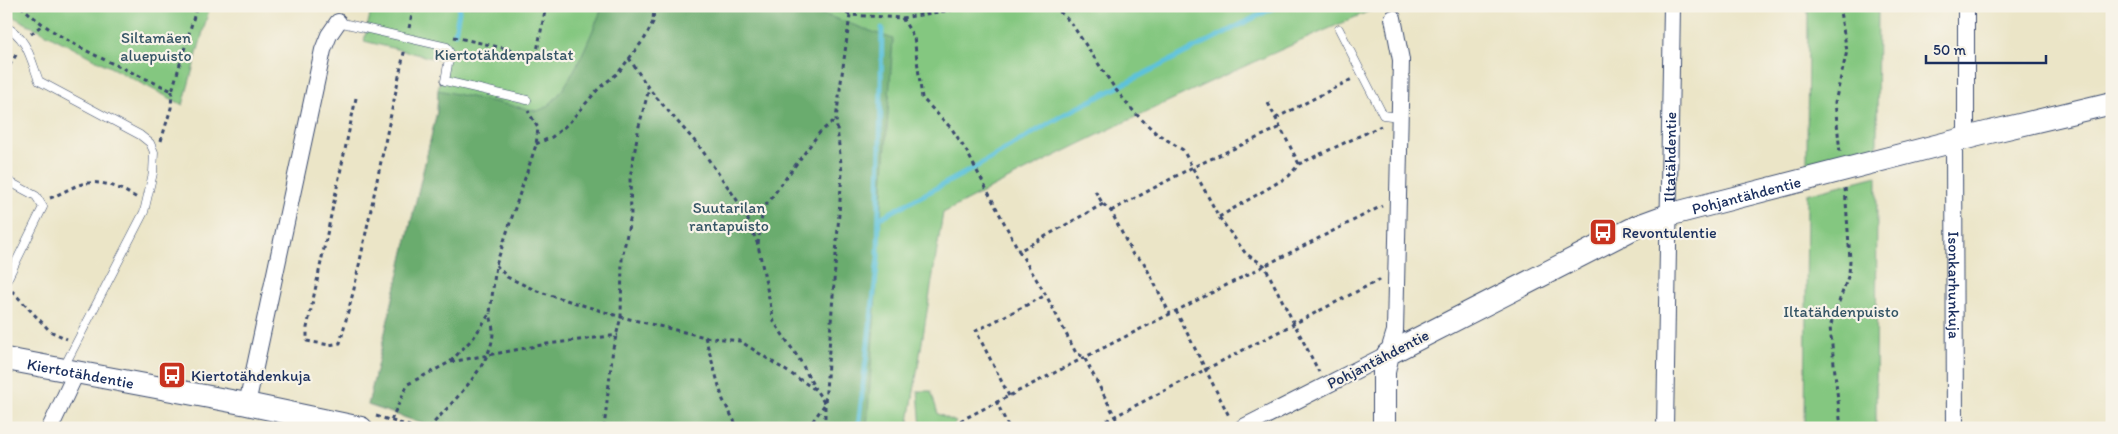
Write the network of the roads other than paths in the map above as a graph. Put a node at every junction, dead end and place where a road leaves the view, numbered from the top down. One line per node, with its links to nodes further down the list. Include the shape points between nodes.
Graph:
1 (1672, 6): 12 (street, Iltatähdentie)
2 (1966, 6): 10 (street, Isonkarhunkuja)
3 (1393, 18): 9 (street, via 1401,60)
4 (338, 22): 7 (lane, via 447,48 450,53 445,81); 17 (street, via 323,50)
5 (6, 27): 16 (lane, via 24,41 39,81 140,134 154,152 146,204 76,343)
6 (1339, 29): 9 (lane, via 1383,115)
7 (527, 100)
8 (2112, 103): 10 (street, Pohjantähdentie)
9 (1394, 120): 14 (street, via 1395,331)
10 (1960, 140): 12 (street, Pohjantähdentie); 23 (street, Isonkarhunkuja)
11 (6, 180): 13 (lane, via 36,196 43,207)
12 (1668, 215): 14 (street, Pohjantähdentie, via 1638,226); 22 (street, Iltatähdentie)
13 (6, 283)
14 (1388, 354): 18 (street, Pohjantähdentie, via 1326,386); 21 (street, via 1384,372)
15 (6, 359): 16 (street, Kiertotähdentie)
16 (72, 366): 17 (street, Kiertotähdentie); 19 (street)
17 (247, 404): 20 (street, Kiertotähdentie)
18 (1236, 424)
19 (50, 428)
20 (361, 428)
21 (1384, 428)
22 (1665, 428)
23 (1955, 428)

